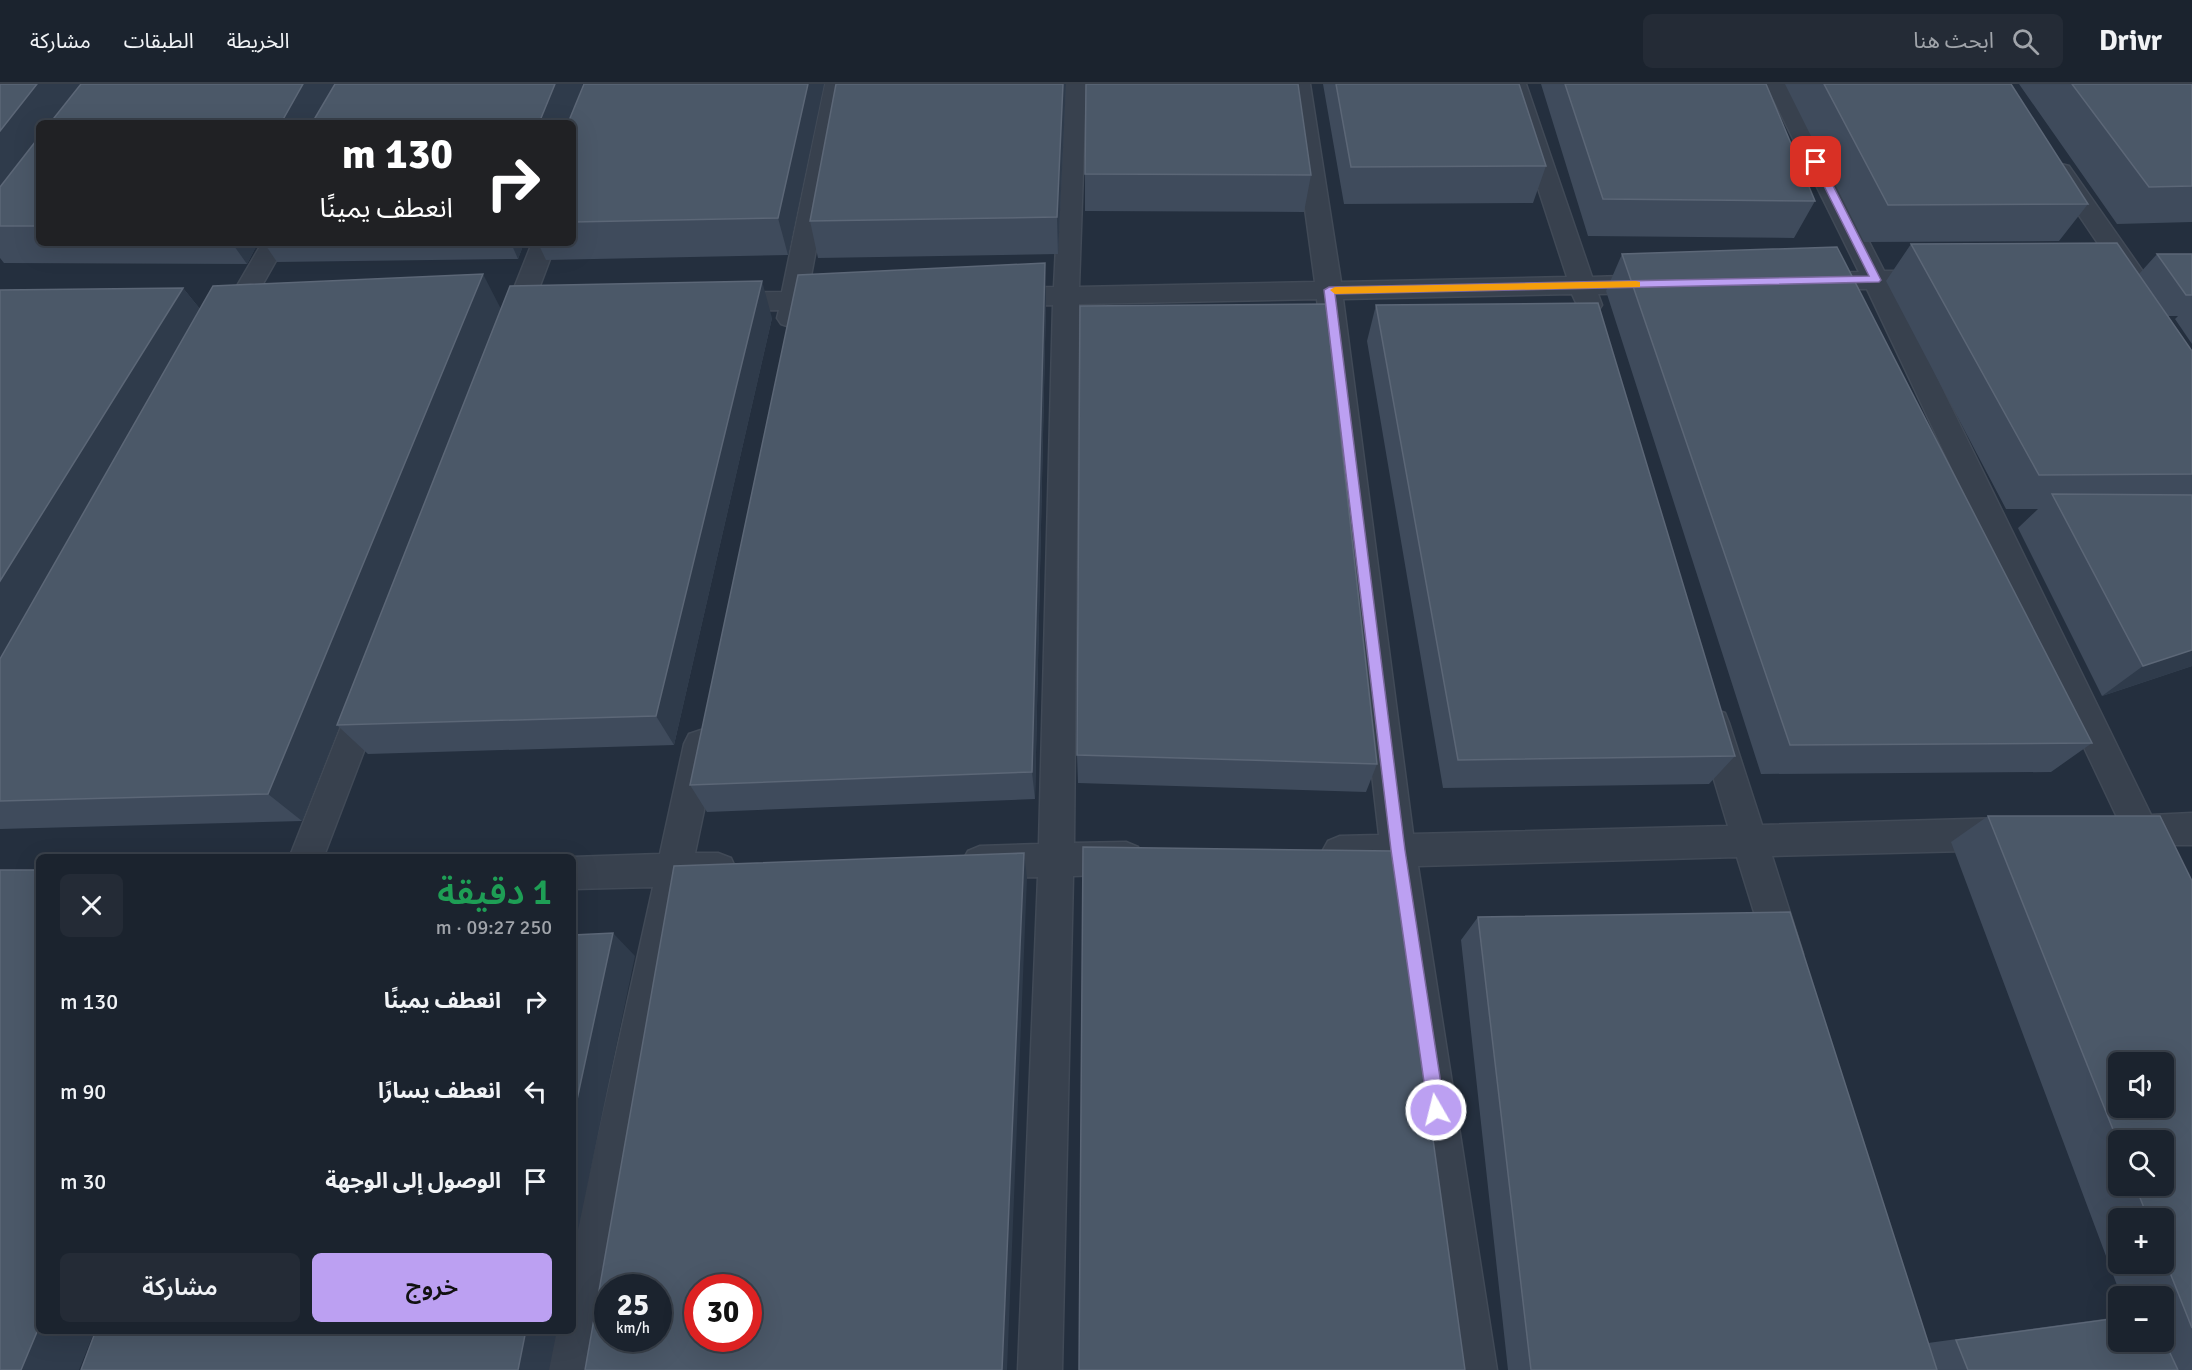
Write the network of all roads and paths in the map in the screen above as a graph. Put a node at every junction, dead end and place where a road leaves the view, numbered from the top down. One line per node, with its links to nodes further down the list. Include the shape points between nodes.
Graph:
1 (836, 84): 20 (street)
2 (1075, 84): 17 (street)
3 (1299, 84): 16 (street)
4 (1515, 84): 15 (street)
5 (1777, 84): 12 (street)
6 (2048, 151): 10 (street)
7 (272, 246): 24 (street)
8 (543, 246): 26 (street)
9 (2162, 274): 10 (street)
10 (2120, 275): 22 (street)
11 (1957, 278): 12 (street)
12 (1876, 280): 13 (street); 31 (street)
13 (1782, 282)
14 (1677, 284): 15 (street)
15 (1583, 286): 16 (street); 23 (street)
16 (1329, 290): 17 (street); 35 (street)
17 (1066, 295): 18 (street); 39 (street)
18 (971, 297)
19 (865, 299): 20 (street)
20 (794, 301): 21 (street); 25 (street)
21 (699, 302)
22 (2150, 303)
23 (1596, 331)
24 (218, 342)
25 (784, 347)
26 (503, 350)
27 (379, 669): 37 (street)
28 (1704, 694): 34 (street)
29 (706, 719): 42 (street)
30 (2192, 829): 31 (street)
31 (2140, 831): 32 (street); 44 (street)
32 (2093, 832)
33 (2033, 833): 34 (street)
34 (1748, 841): 35 (street); 45 (street)
35 (1398, 850): 36 (street); 50 (street)
36 (1304, 853)
37 (307, 854)
38 (1162, 857): 39 (street)
39 (1056, 860): 40 (street); 49 (street)
40 (948, 863)
41 (746, 868): 42 (street)
42 (674, 870): 43 (street); 46 (street)
43 (576, 873)
44 (2161, 873)
45 (1796, 987)
46 (576, 1332)
47 (576, 1334): 48 (street)
48 (568, 1370)
49 (1040, 1370)
50 (1475, 1370)

